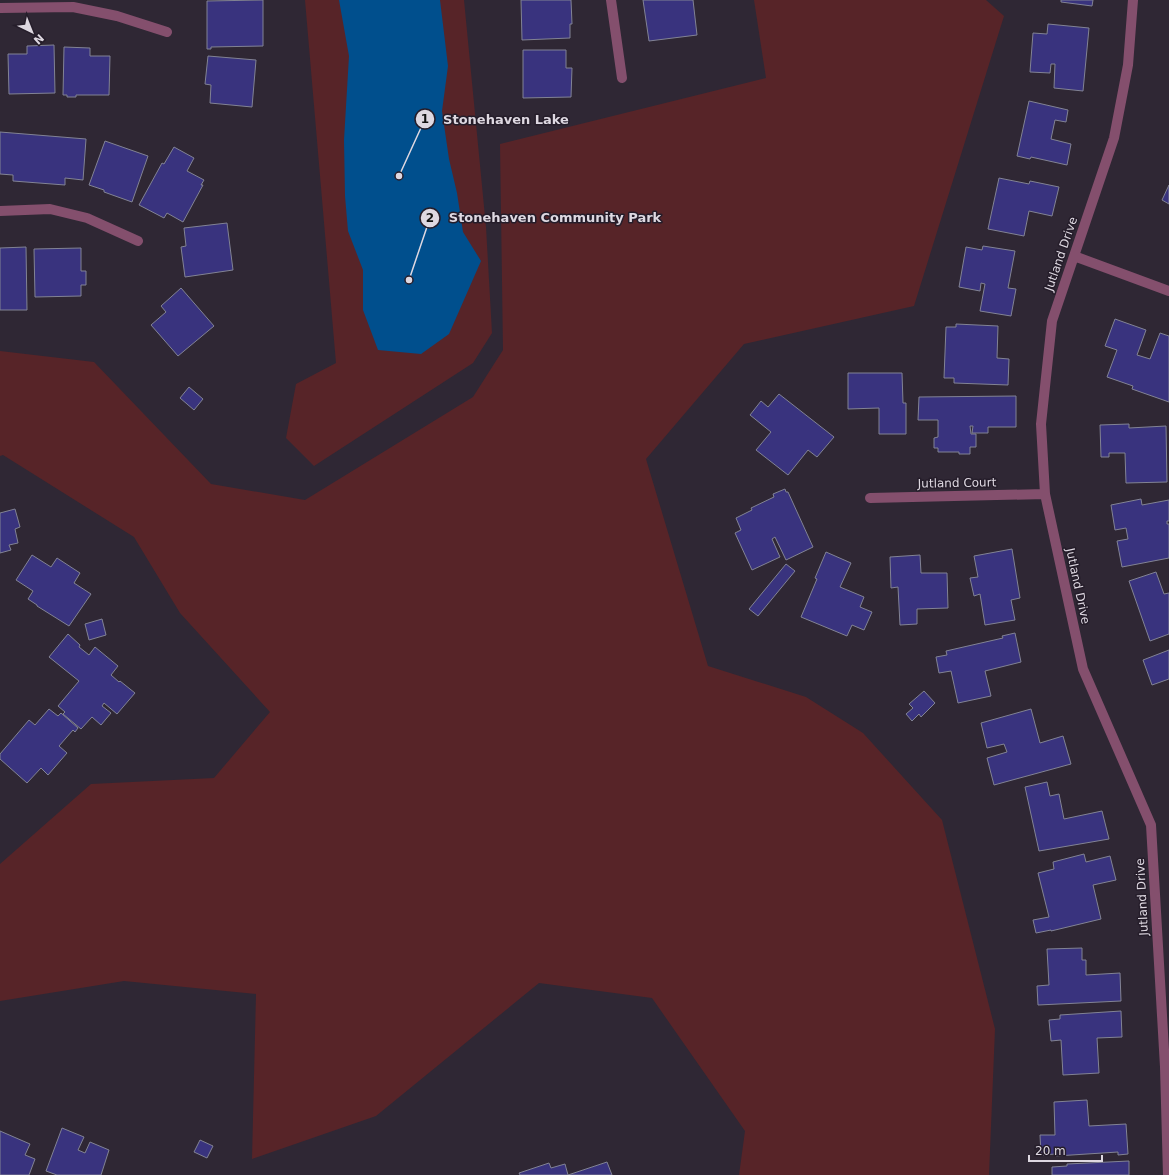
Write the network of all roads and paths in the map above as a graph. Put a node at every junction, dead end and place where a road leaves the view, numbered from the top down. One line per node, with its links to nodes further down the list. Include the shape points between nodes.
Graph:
1 (611, 0): 5 (street)
2 (1133, 0): 8 (street, Jutland Drive, via 1128,65 1114,138)
3 (0, 8): 4 (street, via 73,7 117,16)
4 (167, 32)
5 (622, 78)
6 (0, 211): 7 (street, via 50,209 87,218)
7 (138, 241)
8 (1074, 256): 9 (street); 10 (street, Jutland Drive, via 1052,321 1041,424)
9 (1169, 291)
10 (1045, 494): 11 (street, Jutland Court); 12 (street, Jutland Drive, via 1083,669 1151,825)
11 (870, 498)
12 (1167, 1067): 13 (street, Jutland Drive)
13 (1168, 1175)

